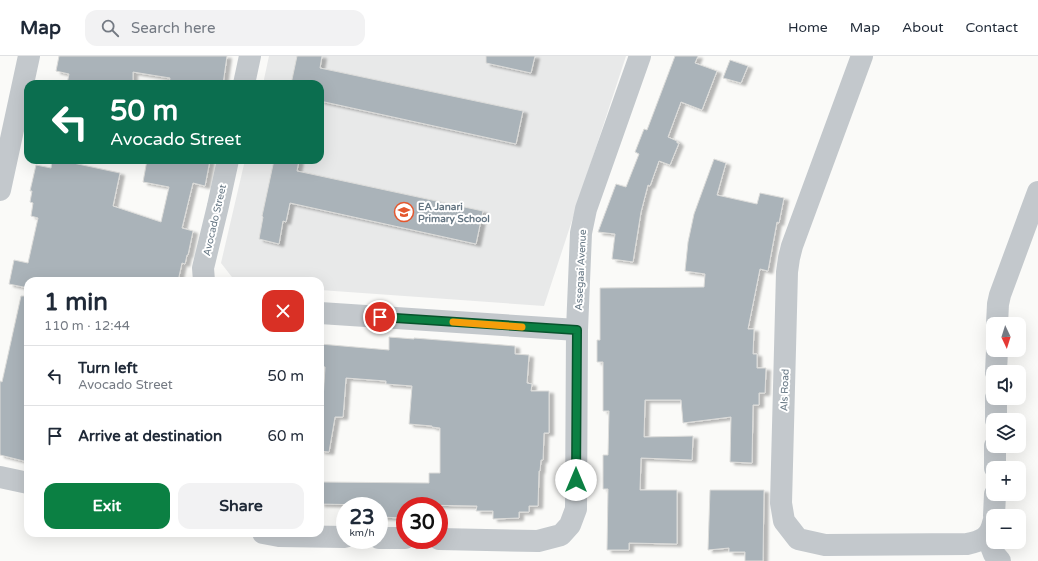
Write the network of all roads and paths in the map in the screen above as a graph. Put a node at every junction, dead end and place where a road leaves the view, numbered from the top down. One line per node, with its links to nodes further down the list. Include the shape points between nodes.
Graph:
1 (29, 56): 7 (street)
2 (250, 56): 5 (street)
3 (640, 56): 12 (street, Assegaai Avenue, via 586,209 581,233)
4 (862, 56): 15 (street, Als Road, via 789,258 781,503 784,521 798,539 825,545 967,544 979,542)
5 (245, 80)
6 (227, 164): 9 (street, Avocado Street, via 203,268)
7 (0, 190)
8 (1038, 192): 11 (street, via 1000,295)
9 (204, 277)
10 (324, 313): 12 (street)
11 (997, 317)
12 (577, 330): 18 (street, Assegaai Avenue, via 576,509 570,525 561,535 538,541)
13 (0, 478): 14 (street)
14 (24, 482)
15 (986, 533)
16 (324, 537): 17 (street)
17 (336, 537)
18 (448, 539)
19 (994, 549): 20 (street, via 994,554)
20 (1000, 561)

